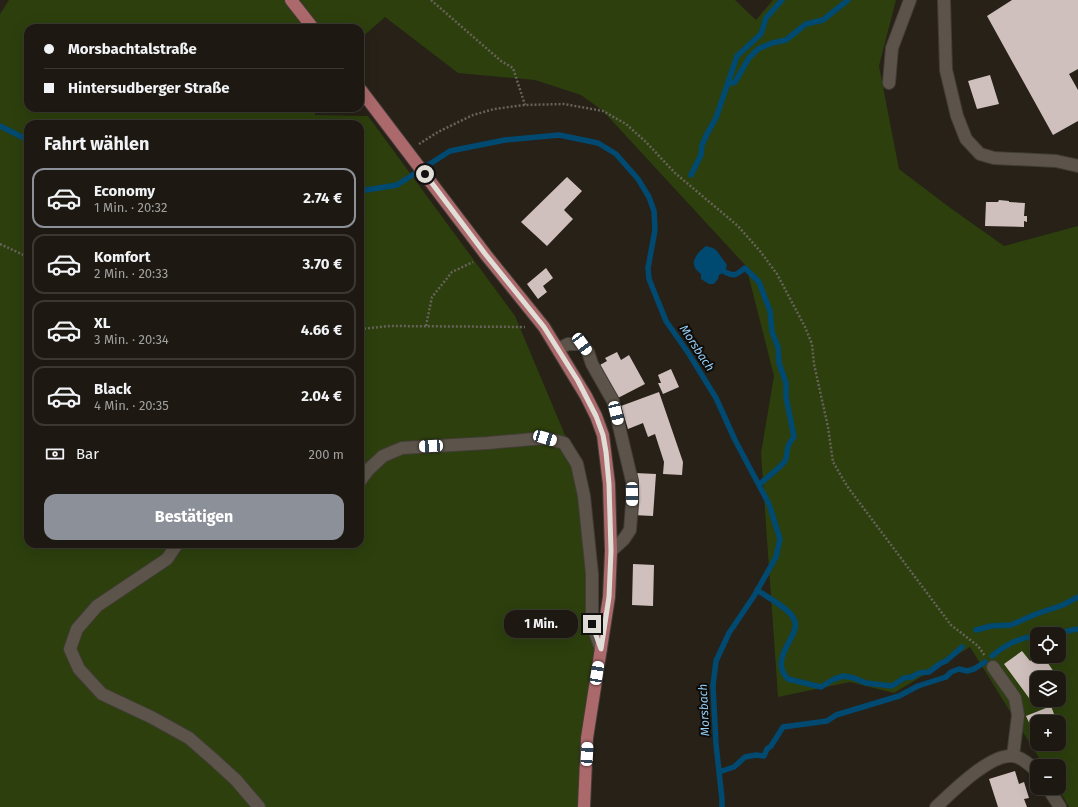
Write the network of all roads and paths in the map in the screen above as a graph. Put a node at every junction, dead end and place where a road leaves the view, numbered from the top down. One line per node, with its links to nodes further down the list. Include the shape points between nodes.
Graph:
1 (291, 0): 5 (main road)
2 (431, 0): 8 (path, via 501,61 513,68)
3 (910, 0): 6 (street, via 892,48)
4 (944, 0): 10 (street, via 946,70 957,116 966,139 980,154 994,158 1056,161)
5 (310, 24)
6 (889, 83)
7 (364, 94): 9 (main road)
8 (525, 105): 9 (path, via 473,115 438,132); 22 (path, via 564,104 603,111 626,124 675,173 738,226 760,251 776,274 812,344 833,462 847,486 951,625 978,646)
9 (410, 155): 13 (main road)
10 (1078, 166)
11 (0, 244): 12 (path)
12 (24, 255)
13 (486, 255): 14 (path, via 452,272 432,297); 15 (main road)
14 (426, 326): 15 (path); 16 (path)
15 (544, 327): 17 (main road)
16 (364, 329)
17 (558, 349): 20 (main road, via 578,381 603,435 609,484); 20 (street, via 568,344 582,344 613,400 632,481 632,504 630,530)
18 (364, 476): 21 (street, via 383,456 402,448 545,438 564,443 577,464 584,496 592,574 592,624)
19 (174, 548): 26 (street, via 167,559 97,606 77,629 70,649 79,670 102,694 189,738 236,780)
20 (611, 551): 21 (main road, via 609,597)
21 (601, 649): 27 (main road, via 587,738)
22 (993, 667): 23 (street, via 1015,698 1018,715)
23 (1013, 756): 24 (street); 28 (street, via 1003,756 991,761)
24 (1030, 766)
25 (1052, 795): 29 (street)
26 (259, 807)
27 (584, 807)
28 (936, 807)
29 (1060, 807)

